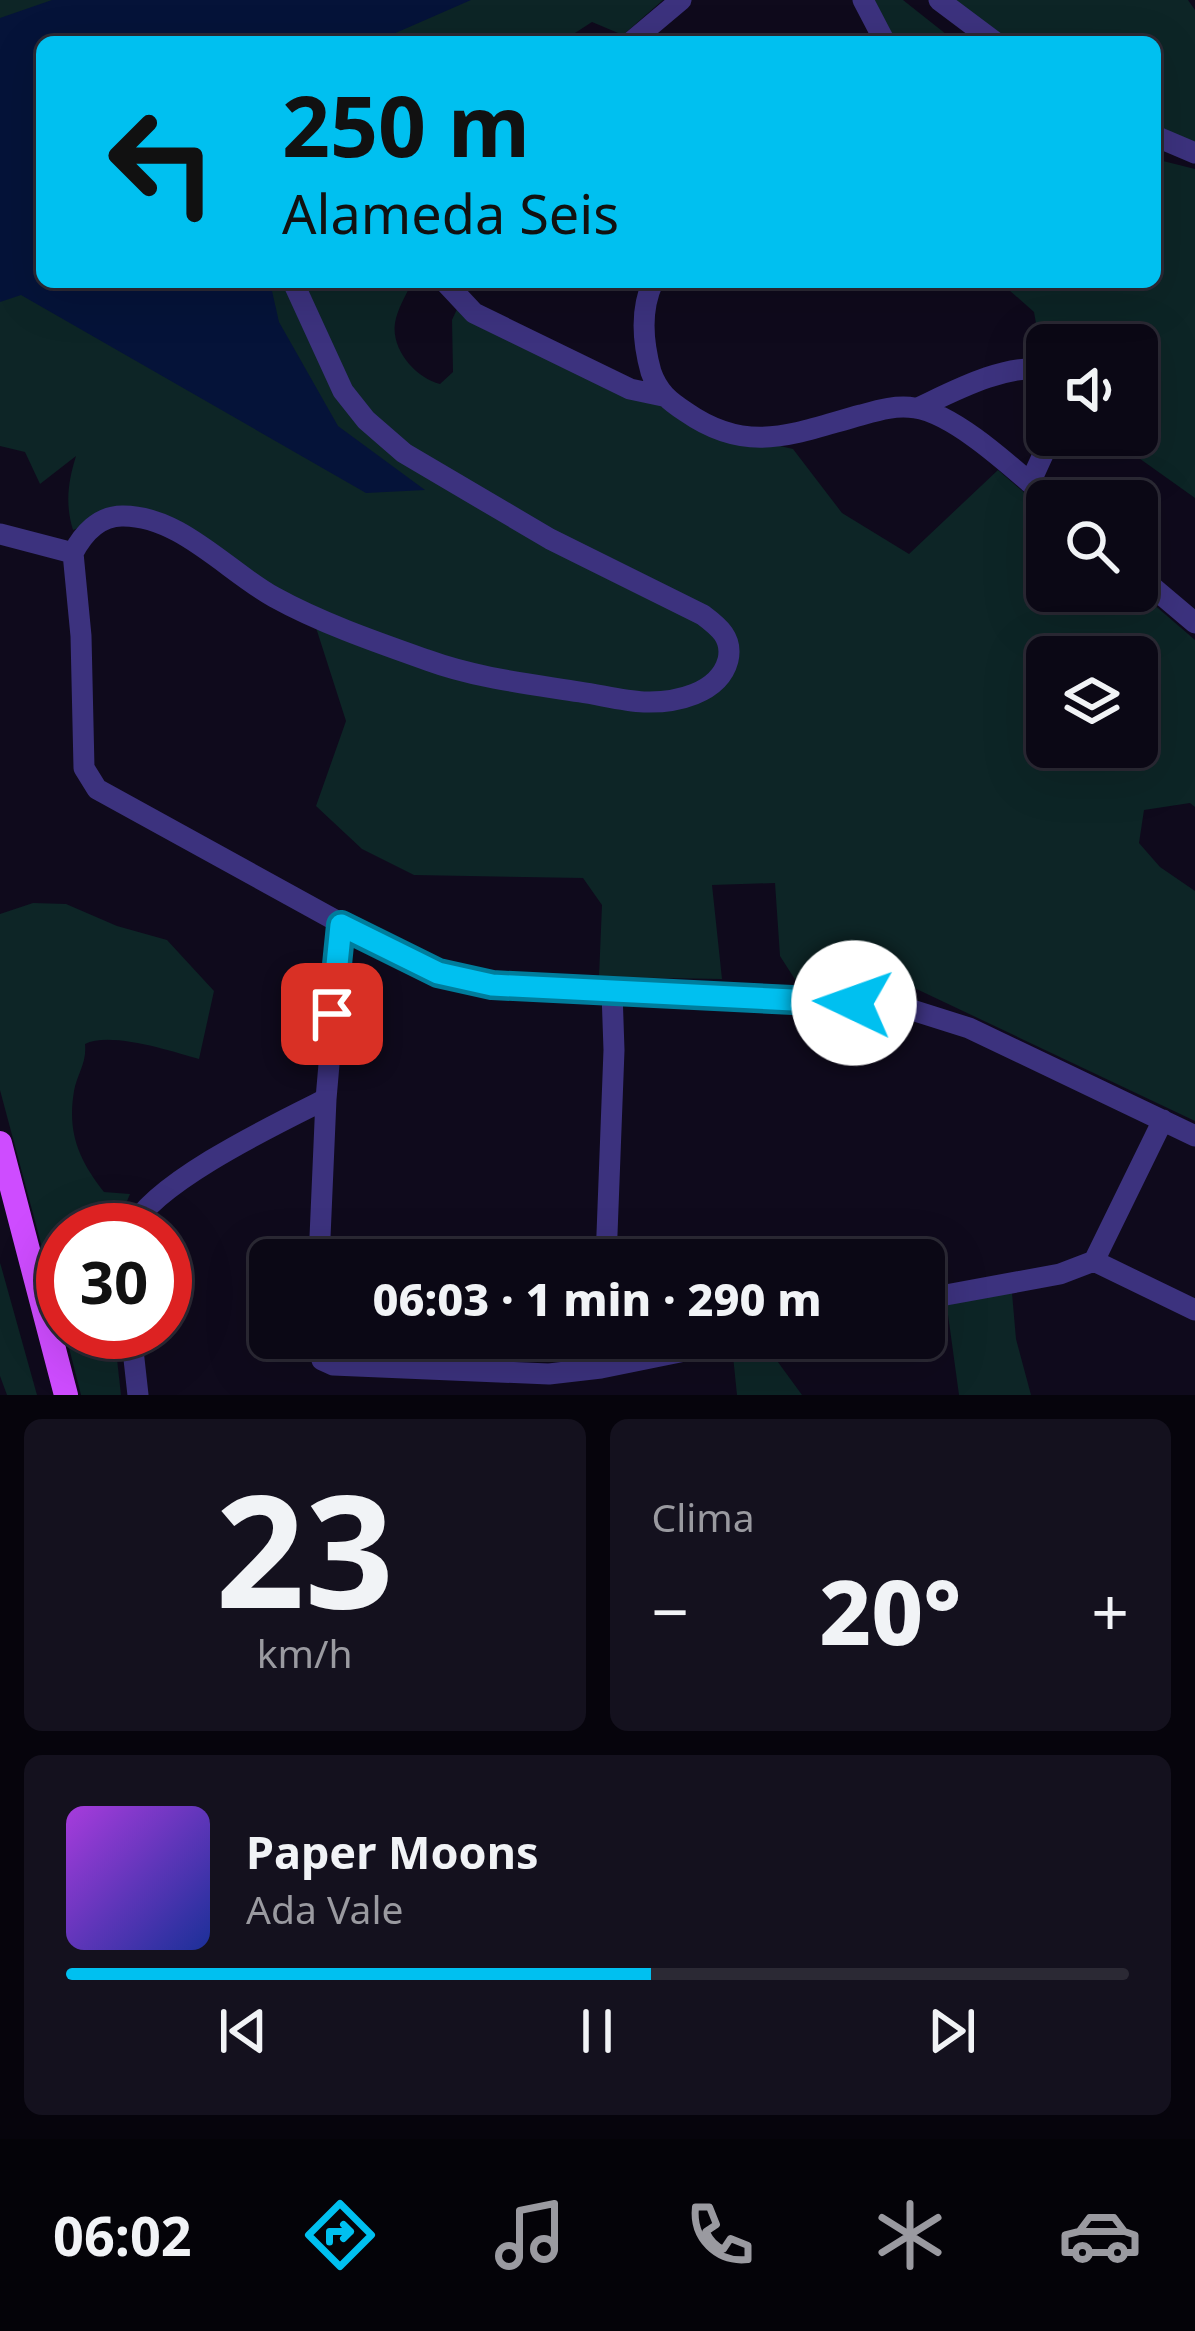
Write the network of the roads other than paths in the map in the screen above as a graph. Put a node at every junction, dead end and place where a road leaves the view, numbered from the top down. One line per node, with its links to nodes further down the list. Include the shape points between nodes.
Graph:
1 (681, 0): 4 (street)
2 (863, 0): 5 (street)
3 (939, 0): 6 (street)
4 (638, 36)
5 (882, 36)
6 (987, 36)
7 (1161, 139): 8 (street)
8 (1195, 153)
9 (296, 288): 17 (street, via 343,391 391,442 550,539 703,615 729,643 720,676 684,698 645,702 432,662 296,607 175,530 122,515 88,530)
10 (451, 288): 13 (street, via 474,313 630,389)
11 (651, 288): 13 (street, via 644,334)
12 (1026, 370): 14 (street)
13 (663, 396): 14 (street, via 706,427 744,439 777,438 888,407)
14 (918, 408): 15 (street)
15 (1026, 480)
16 (0, 534): 17 (street)
17 (73, 553): 20 (street, via 84,769 97,789)
18 (1158, 592): 19 (street)
19 (1195, 623)
20 (341, 925): 21 (street, via 453,977); 22 (street)
21 (612, 992): 23 (street, via 912,1010 969,1028); 28 (street)
22 (326, 1099): 26 (street); 27 (street)
23 (1163, 1120): 24 (street); 29 (street)
24 (1195, 1136)
25 (0, 1143): 37 (main road)
26 (150, 1203)
27 (320, 1239)
28 (607, 1239)
29 (1094, 1261): 30 (street); 31 (street)
30 (945, 1295)
31 (1195, 1310)
32 (134, 1359): 38 (street)
33 (322, 1359): 36 (street, via 514,1374)
34 (601, 1359): 36 (street)
35 (645, 1359): 36 (street)
36 (601, 1368)
37 (66, 1395)
38 (138, 1395)

